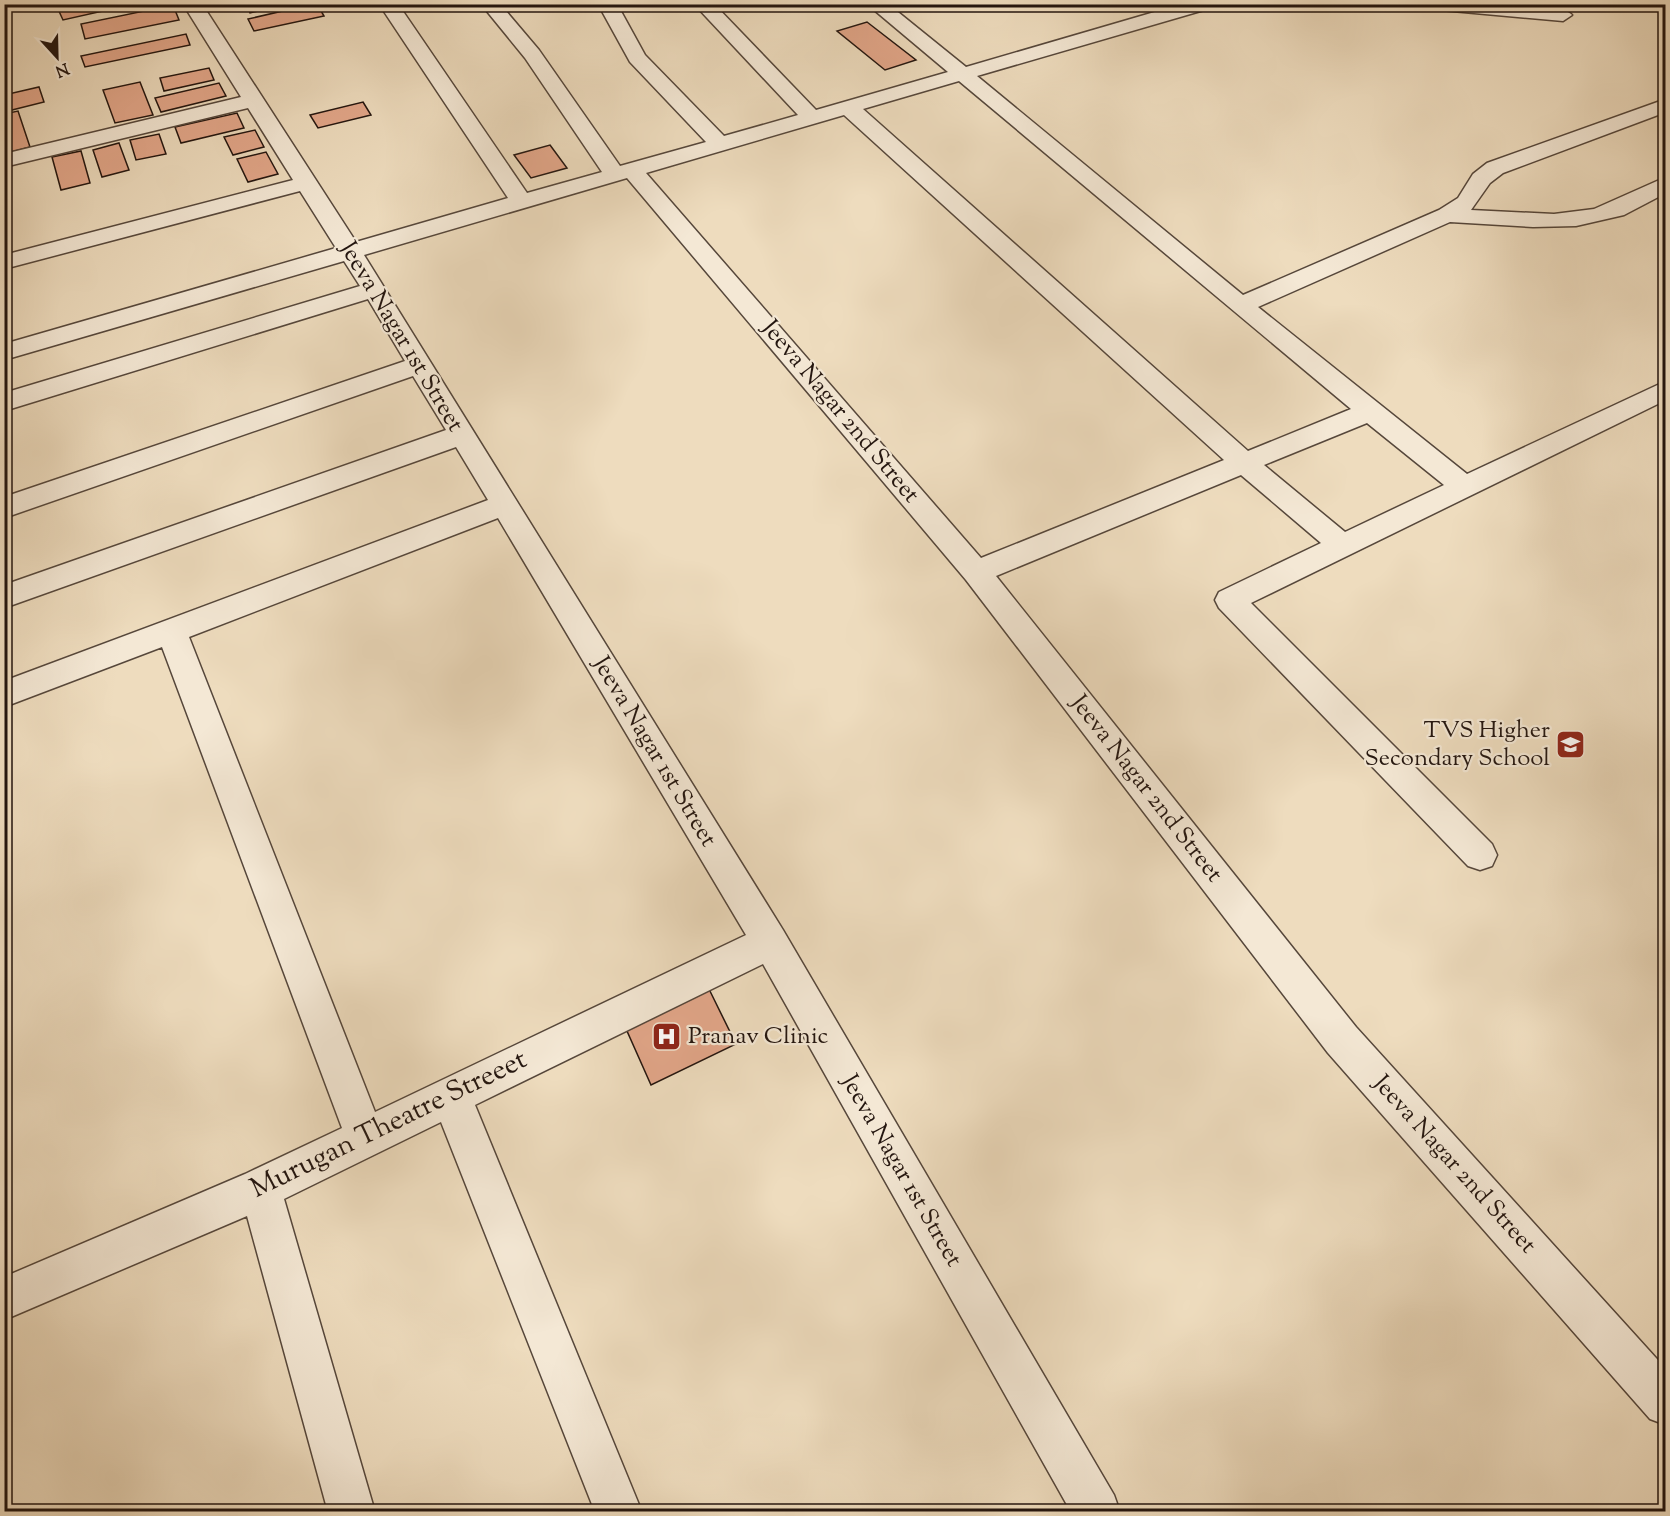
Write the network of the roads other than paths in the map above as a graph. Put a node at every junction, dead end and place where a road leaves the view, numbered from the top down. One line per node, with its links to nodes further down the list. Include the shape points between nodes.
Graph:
1 (192, 4): 11 (street, Jeeva Nagar 1st Street)
2 (388, 4): 20 (street)
3 (490, 4): 17 (street, Jeeva Nagar 2nd Street)
4 (607, 4): 15 (street, via 637,58)
5 (703, 4): 14 (street)
6 (876, 4): 10 (street)
7 (1204, 4): 10 (street)
8 (1441, 4): 9 (street)
9 (1563, 15)
10 (964, 74): 13 (street); 25 (street)
11 (254, 100): 16 (street); 18 (street, Jeeva Nagar 1st Street)
12 (1665, 105): 21 (street, via 1495,168 1481,179 1467,201)
13 (849, 108): 14 (street); 32 (street)
14 (812, 118): 15 (street)
15 (721, 144): 17 (street)
16 (4, 161)
17 (624, 173): 20 (street); 37 (street, Jeeva Nagar 2nd Street)
18 (306, 183): 22 (street, Jeeva Nagar 1st Street); 23 (street)
19 (1665, 184): 21 (street, via 1617,210 1588,217)
20 (522, 202): 22 (street)
21 (1447, 215): 25 (street)
22 (350, 252): 24 (street, Jeeva Nagar 1st Street); 26 (street)
23 (4, 262)
24 (374, 289): 27 (street, Jeeva Nagar 1st Street); 29 (street)
25 (1241, 305): 30 (street)
26 (4, 352)
27 (418, 365): 31 (street, Jeeva Nagar 1st Street); 35 (street)
28 (1665, 389): 33 (street)
29 (4, 402)
30 (1369, 412): 32 (street); 33 (street)
31 (461, 435): 34 (street, Jeeva Nagar 1st Street); 38 (street)
32 (1244, 463): 36 (street); 37 (street)
33 (1464, 486): 36 (street)
34 (504, 505): 39 (street); 42 (street, Jeeva Nagar 1st Street)
35 (4, 508)
36 (1342, 545): 41 (street, via 1230,600)
37 (976, 572): 47 (street, Jeeva Nagar 2nd Street, via 1342,1040)
38 (4, 597)
39 (171, 631): 40 (street); 44 (street)
40 (4, 694)
41 (1480, 855)
42 (770, 942): 43 (street, Murugan Theatre Streeet); 50 (street, Jeeva Nagar 1st Street)
43 (450, 1096): 44 (street, Murugan Theatre Streeet); 49 (street)
44 (365, 1137): 45 (street, Murugan Theatre Streeet)
45 (260, 1189): 46 (street, Murugan Theatre Streeet); 48 (street)
46 (4, 1299)
47 (1665, 1403)
48 (352, 1512)
49 (619, 1512)
50 (1096, 1512)

